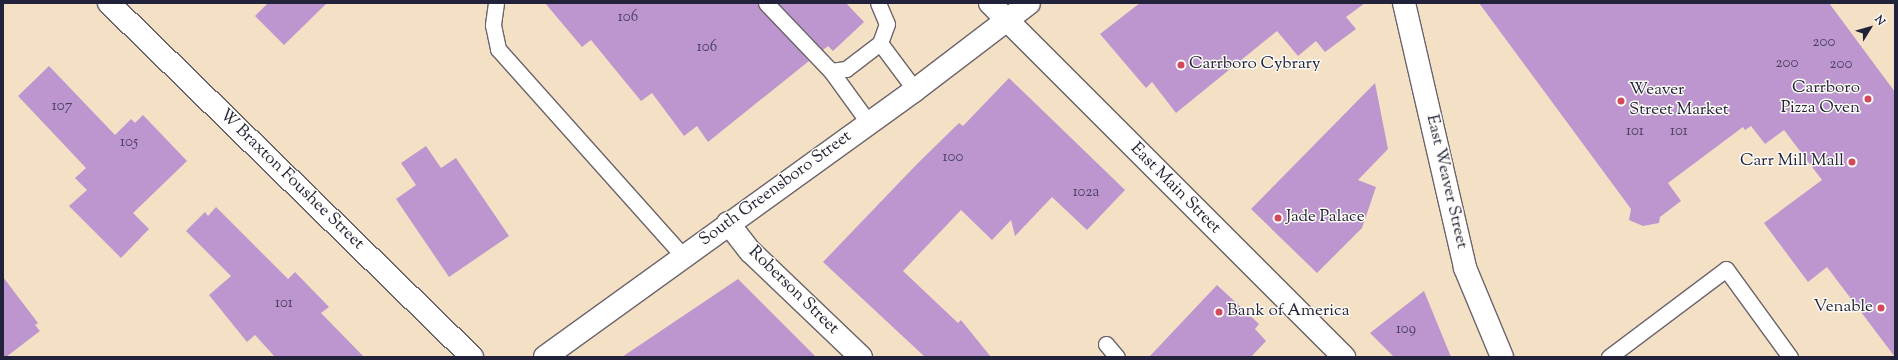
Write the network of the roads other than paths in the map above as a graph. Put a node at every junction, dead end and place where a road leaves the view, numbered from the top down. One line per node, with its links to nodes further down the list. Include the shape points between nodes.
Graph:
1 (109, 3): 16 (main road, W Braxton Foushee Street)
2 (496, 3): 14 (lane, via 493,25 498,49)
3 (766, 3): 10 (lane)
4 (878, 3): 9 (lane, via 887,24)
5 (990, 3): 8 (main road, East Main Street)
6 (1029, 3): 8 (main road, South Greensboro Street)
7 (1404, 3): 21 (main road, East Weaver Street, via 1465,268)
8 (1006, 19): 11 (main road, South Greensboro Street); 20 (main road, East Main Street)
9 (880, 43): 10 (lane, via 846,70); 11 (lane)
10 (831, 71): 12 (lane)
11 (915, 90): 12 (main road, South Greensboro Street)
12 (868, 122): 13 (main road, South Greensboro Street)
13 (728, 223): 14 (main road, South Greensboro Street); 18 (main road, Roberson Street, via 751,252)
14 (683, 256): 17 (main road, South Greensboro Street)
15 (1106, 344): 19 (lane)
16 (472, 357)
17 (545, 357)
18 (861, 357)
19 (1117, 357)
20 (1344, 357)
21 (1502, 357)
22 (1609, 357): 23 (lane, via 1726,269)
23 (1790, 357)

